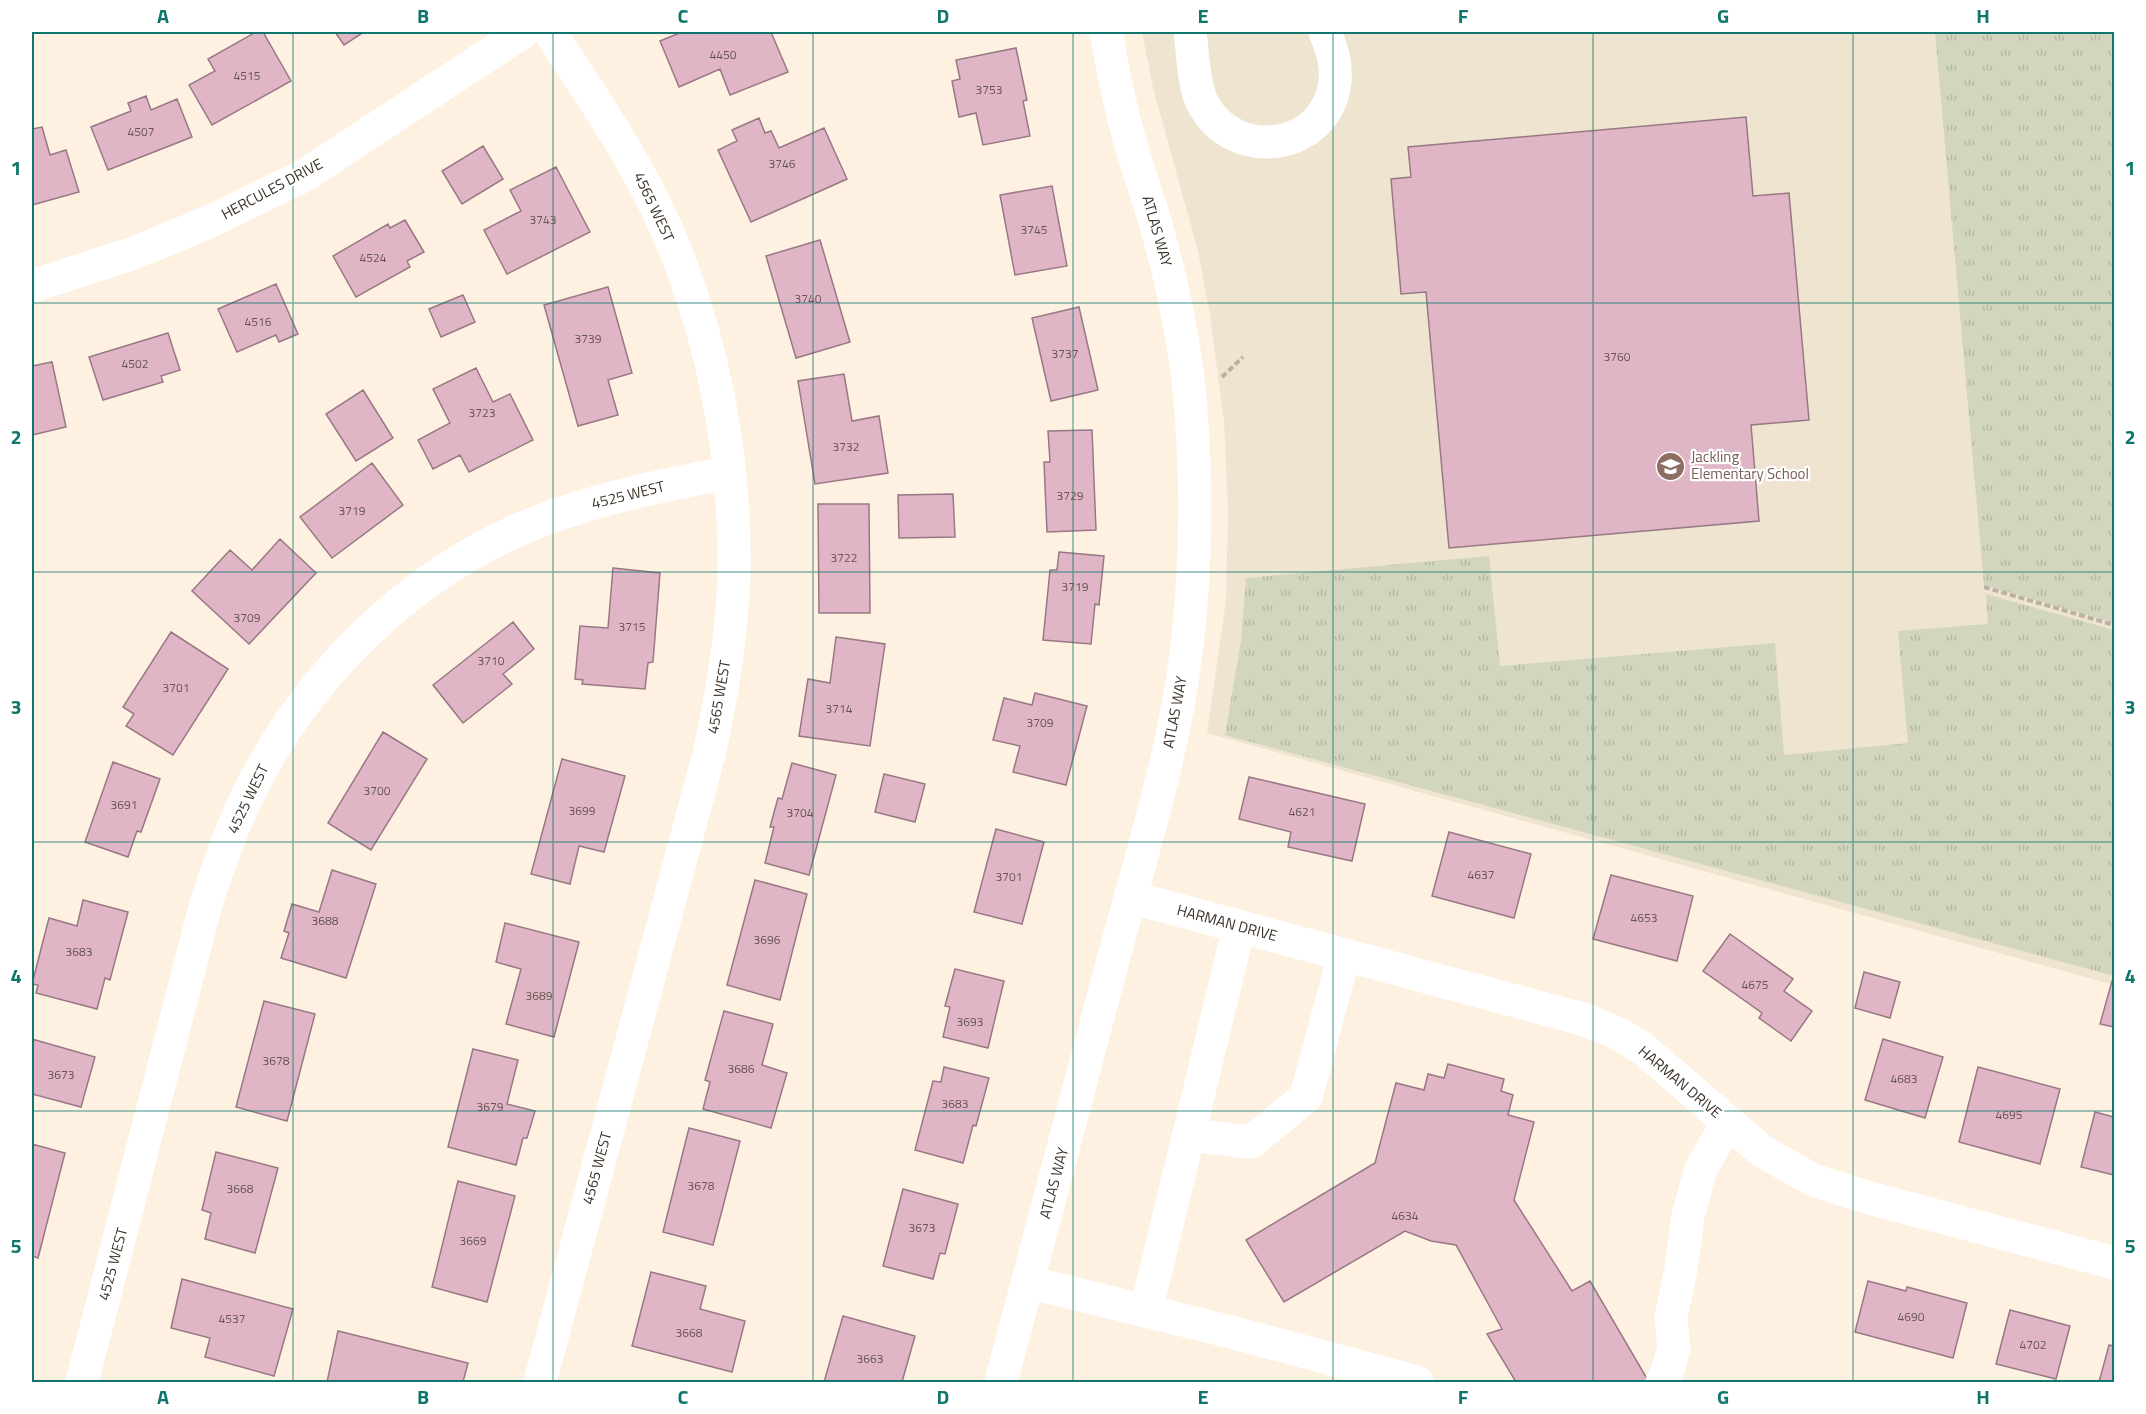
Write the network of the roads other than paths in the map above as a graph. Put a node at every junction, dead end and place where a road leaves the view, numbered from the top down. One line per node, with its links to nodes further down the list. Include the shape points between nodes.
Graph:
1 (523, 32): 6 (street, HERCULES DRIVE, via 305,175 134,253)
2 (550, 32): 7 (street, 4565 WEST, via 633,163 665,226 708,348)
3 (1106, 32): 8 (street, ATLAS WAY, via 1128,135 1173,291 1191,407 1195,469 1186,656 1163,771)
4 (1190, 32): 5 (street, via 1196,85 1212,118 1242,139 1260,142 1296,136 1311,126 1331,98 1335,63)
5 (1325, 32)
6 (32, 286)
7 (729, 472): 16 (street, 4525 WEST, via 605,499 547,518 489,544 435,577 386,615 306,701 246,798 207,900); 17 (street, 4565 WEST, via 734,577 718,713)
8 (1130, 897): 9 (street, HARMAN DRIVE); 14 (street, ATLAS WAY)
9 (1239, 927): 10 (street, HARMAN DRIVE); 12 (street)
10 (1344, 955): 11 (street, HARMAN DRIVE, via 1565,1013 1617,1034 1642,1048); 12 (street, via 1306,1097 1251,1142)
11 (1728, 1122): 13 (street, HARMAN DRIVE, via 1792,1170 1828,1186); 20 (street, via 1701,1169 1688,1216 1671,1318 1674,1348)
12 (1189, 1135): 15 (street)
13 (2115, 1263)
14 (1028, 1282): 15 (street); 18 (street, ATLAS WAY)
15 (1146, 1311): 19 (street)
16 (82, 1383)
17 (540, 1383)
18 (1001, 1383)
19 (1418, 1383)
20 (1662, 1383)

